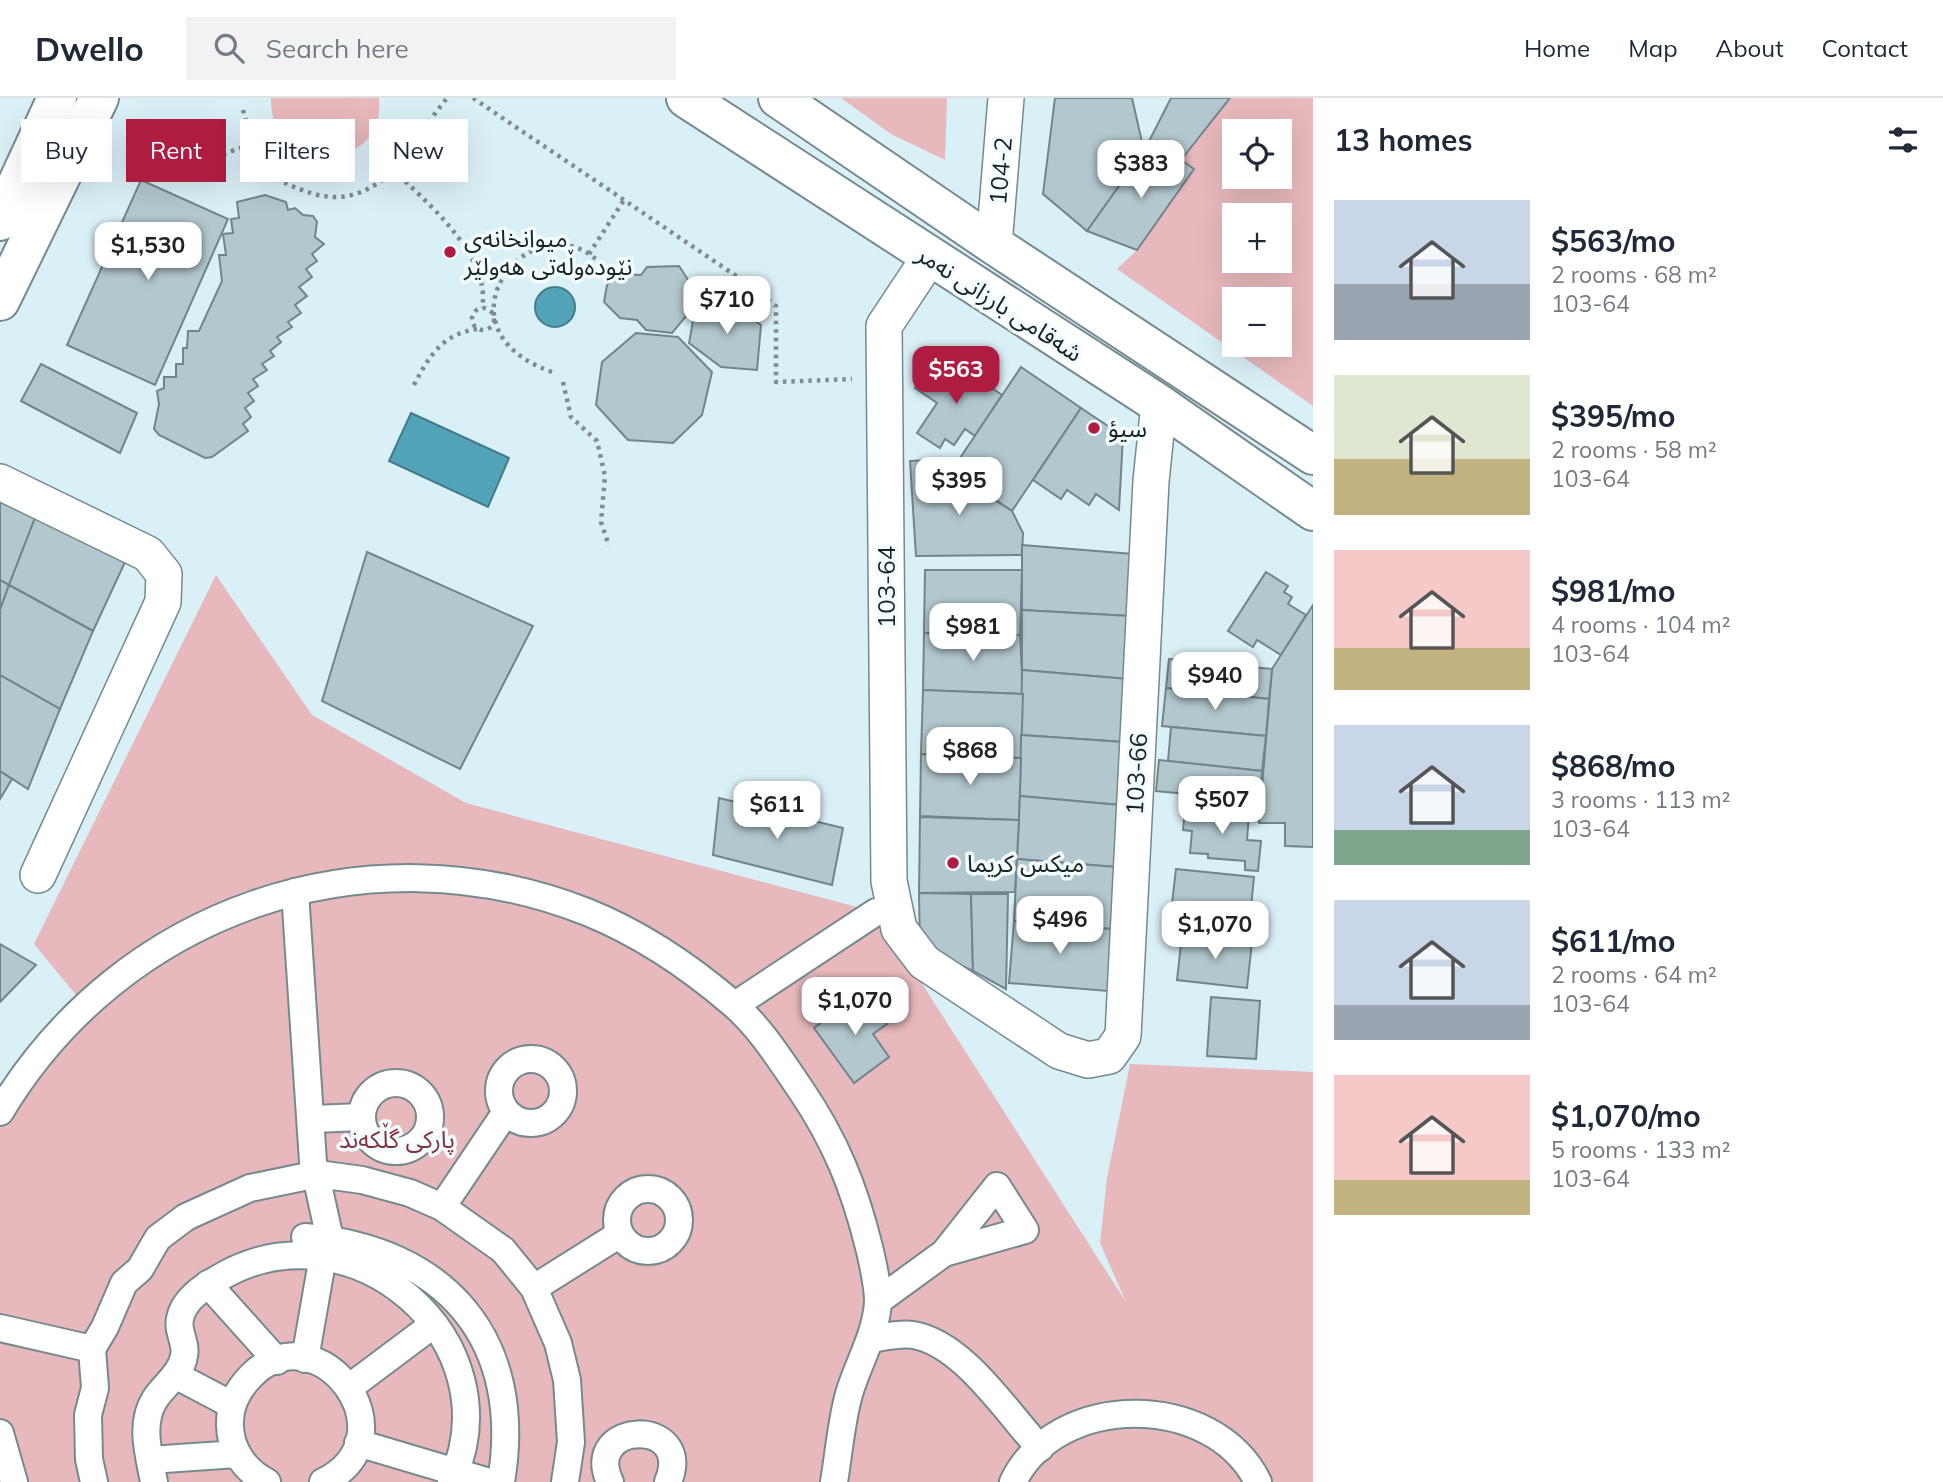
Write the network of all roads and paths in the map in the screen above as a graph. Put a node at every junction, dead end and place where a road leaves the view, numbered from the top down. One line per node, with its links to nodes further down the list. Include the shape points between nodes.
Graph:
1 (57, 98): 15 (main road)
2 (99, 98): 20 (main road)
3 (447, 98): 10 (path)
4 (473, 98): 14 (path)
5 (685, 98): 18 (main road, شەقامی بارزانی نەمر)
6 (778, 98): 16 (main road, شەقامی بارزانی نەمر)
7 (1006, 98): 16 (street, 104-2)
8 (243, 110): 9 (path)
9 (246, 119)
10 (431, 119)
11 (283, 182): 12 (path, via 319,198 357,194)
12 (379, 182)
13 (406, 182): 21 (path, via 464,246 480,275)
14 (624, 200): 17 (path); 25 (path, via 776,306 776,382)
15 (0, 221)
16 (994, 245): 30 (main road, شەقامی بارزانی نەمر)
17 (589, 254): 19 (path); 22 (path, via 563,246 527,251 505,272 497,291)
18 (929, 258): 25 (street, 103-64, via 884,326); 28 (main road, شەقامی بارزانی نەمر)
19 (605, 270)
20 (0, 301)
21 (482, 308): 22 (path, via 489,309); 23 (path, via 472,317)
22 (495, 319): 23 (path, via 489,329); 24 (path, via 508,346 524,360)
23 (478, 329): 27 (path, via 456,334 437,347)
24 (552, 372)
25 (885, 377): 37 (street, 103-64)
26 (563, 383): 34 (path, via 570,417 597,442 606,476 601,522)
27 (414, 385)
28 (1159, 404): 29 (main road, شەقامی بارزانی نەمر); 37 (street, 103-66, via 1122,1036 1109,1056 1088,1060 1059,1051 924,962)
29 (1230, 452): 32 (main road, شەقامی بارزانی نەمر); 33 (main road)
30 (1313, 455)
31 (0, 482): 35 (street, via 148,554 164,573 163,602)
32 (1313, 511)
33 (1313, 536)
34 (609, 546)
35 (38, 875)
36 (295, 892): 38 (street, via 356,880 433,880 510,889 588,912 661,951); 39 (street, via 206,921 139,960 78,1011 26,1068); 42 (street)
37 (888, 920): 38 (street)
38 (735, 1006): 54 (street, via 802,1073 855,1190)
39 (0, 1112)
40 (506, 1112): 46 (street)
41 (362, 1117): 42 (street); 43 (street, via 364,1130 379,1146); 43 (street, via 368,1097 385,1084 408,1085 418,1091 425,1099 430,1121 420,1141)
42 (313, 1119): 44 (street)
43 (402, 1150): 45 (street)
44 (316, 1174): 45 (street); 49 (street); 58 (street, via 250,1188 186,1217 158,1238 140,1269 124,1283)
45 (410, 1193): 46 (street)
46 (442, 1207): 53 (street, via 503,1250)
47 (620, 1234): 53 (street)
48 (272, 1240): 49 (street)
49 (316, 1247): 51 (street); 52 (street, via 245,1265); 59 (street)
50 (944, 1253): 54 (street)
51 (357, 1254): 55 (street, via 408,1294); 77 (street, via 413,1265 463,1308 481,1336 497,1370 505,1405)
52 (208, 1284): 60 (street); 61 (street, via 190,1299 179,1319 185,1355)
53 (534, 1288): 70 (street, via 558,1343 567,1380)
54 (878, 1301): 57 (street)
55 (434, 1324): 62 (street); 71 (street, via 451,1351 463,1390 465,1430)
56 (0, 1328): 58 (street)
57 (871, 1339): 66 (street, via 912,1335 938,1343 984,1383); 80 (street, via 849,1394)
58 (92, 1349): 73 (street, via 95,1388 88,1415)
59 (305, 1359): 60 (street); 62 (street, via 330,1369)
60 (277, 1361): 63 (street, via 257,1370)
61 (176, 1375): 63 (street); 69 (street, via 154,1401 147,1420)
62 (350, 1387): 65 (street, via 361,1424)
63 (232, 1405): 67 (street, via 230,1423)
64 (0, 1433): 72 (street)
65 (358, 1443): 71 (street); 75 (street, via 349,1462)
66 (1040, 1448): 81 (street); 82 (street, via 1073,1426 1112,1414 1153,1414 1192,1424 1227,1445)
67 (237, 1454): 69 (street); 74 (street)
68 (608, 1454): 70 (street); 78 (street); 79 (street, via 622,1437 632,1433 654,1436 669,1452)
69 (152, 1471)
70 (567, 1471)
71 (454, 1477): 76 (street)
72 (14, 1482)
73 (94, 1482)
74 (265, 1482)
75 (323, 1482)
76 (489, 1482)
77 (501, 1482)
78 (610, 1482)
79 (668, 1482)
80 (834, 1482)
81 (1013, 1482)
82 (1258, 1482)

